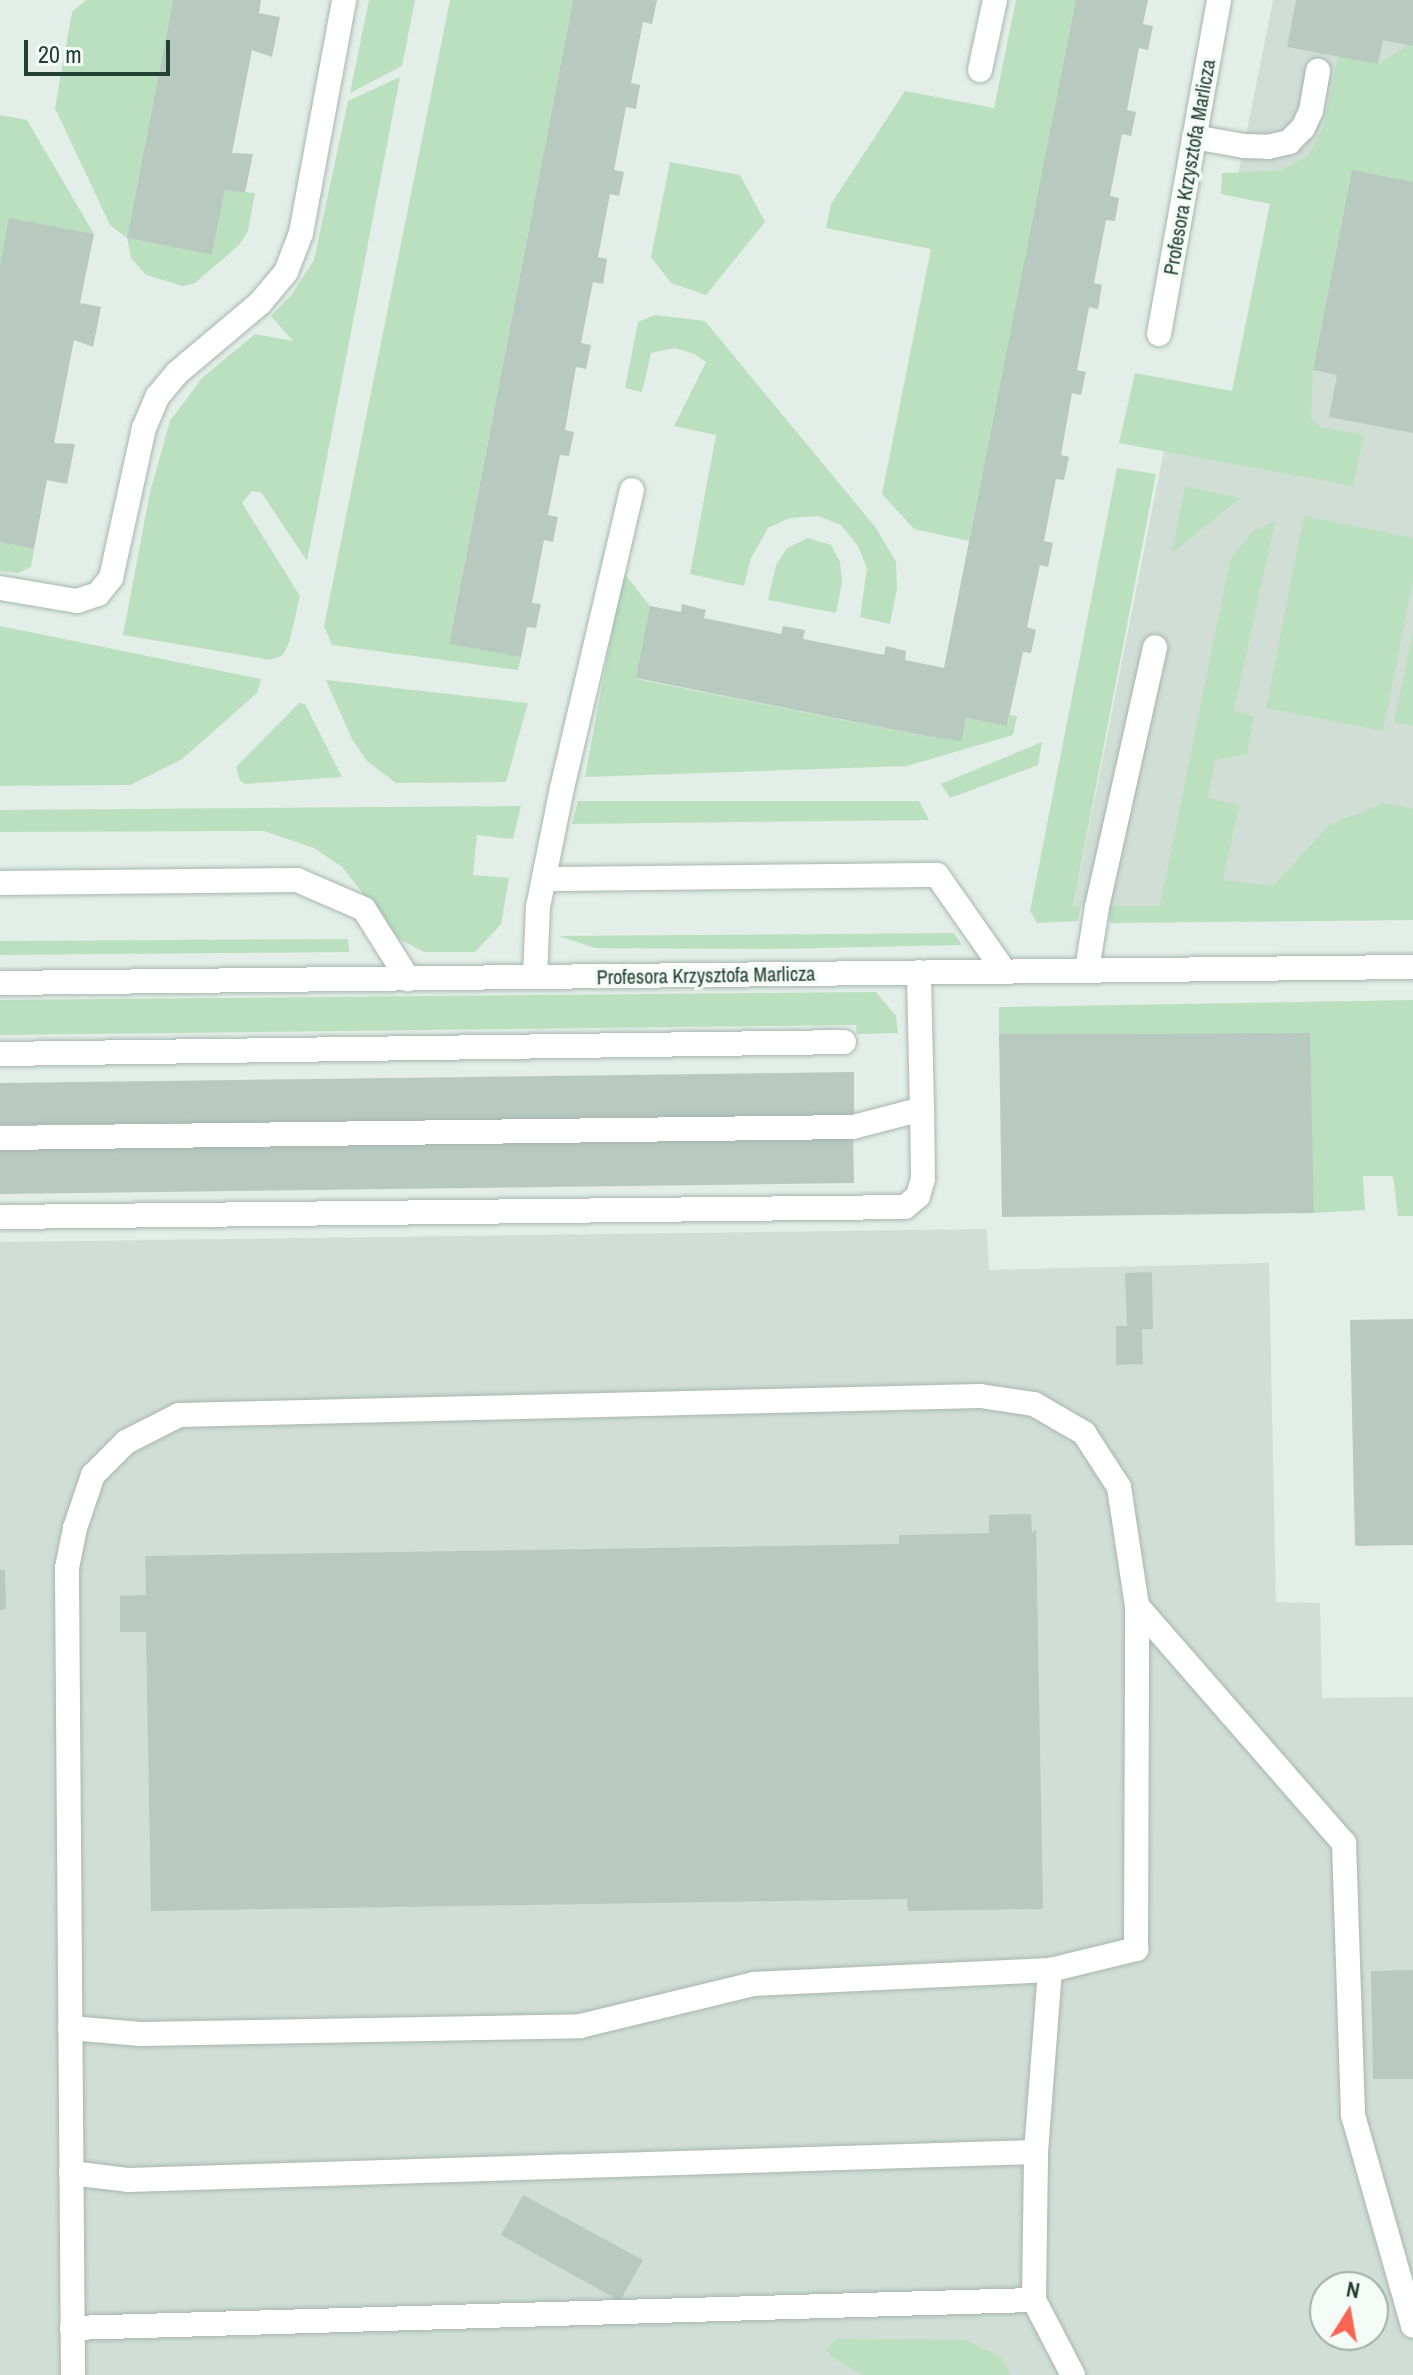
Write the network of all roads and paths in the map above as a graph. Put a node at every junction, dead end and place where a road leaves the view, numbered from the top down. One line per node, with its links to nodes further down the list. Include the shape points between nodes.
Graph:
1 (344, 0): 9 (street, via 301,233 286,272 260,303 177,373 157,397 144,428 111,578 98,594 77,601)
2 (995, 0): 4 (street)
3 (1219, 0): 6 (street, Profesora Krzysztofa Marlicza)
4 (980, 70)
5 (1318, 71): 6 (street, via 1311,111 1289,142 1244,146)
6 (1194, 137): 7 (street, Profesora Krzysztofa Marlicza)
7 (1159, 334)
8 (632, 490): 11 (street)
9 (0, 588)
10 (1155, 647): 14 (street)
11 (544, 879): 16 (street, via 937,875); 17 (street)
12 (0, 883): 18 (street, via 297,880 364,909)
13 (1413, 967): 14 (street, Profesora Krzysztofa Marlicza)
14 (1087, 970): 16 (street, Profesora Krzysztofa Marlicza)
15 (919, 972): 16 (street, Profesora Krzysztofa Marlicza); 17 (street, Profesora Krzysztofa Marlicza); 22 (street)
16 (1005, 972)
17 (535, 976): 18 (street, Profesora Krzysztofa Marlicza)
18 (408, 979): 19 (street, Profesora Krzysztofa Marlicza)
19 (0, 983)
20 (844, 1042): 21 (street)
21 (0, 1054)
22 (922, 1109): 23 (street, via 853,1127); 24 (street, via 923,1179 918,1196 905,1207)
23 (0, 1138)
24 (0, 1217)
25 (1137, 1606): 26 (street, via 1136,1949); 27 (street, via 1119,1487 1084,1433 1034,1404 980,1396 179,1415 126,1442 93,1475 67,1568); 31 (street, via 1344,1843 1353,2115)
26 (1050, 1970): 27 (street, via 753,1984 580,2026 141,2034); 28 (street)
27 (70, 2028): 29 (street)
28 (1036, 2152): 29 (street, via 128,2180); 30 (street)
29 (71, 2173): 32 (street)
30 (1034, 2300): 32 (street); 34 (street)
31 (1413, 2326)
32 (72, 2328): 33 (street)
33 (73, 2375)
34 (1073, 2375)

